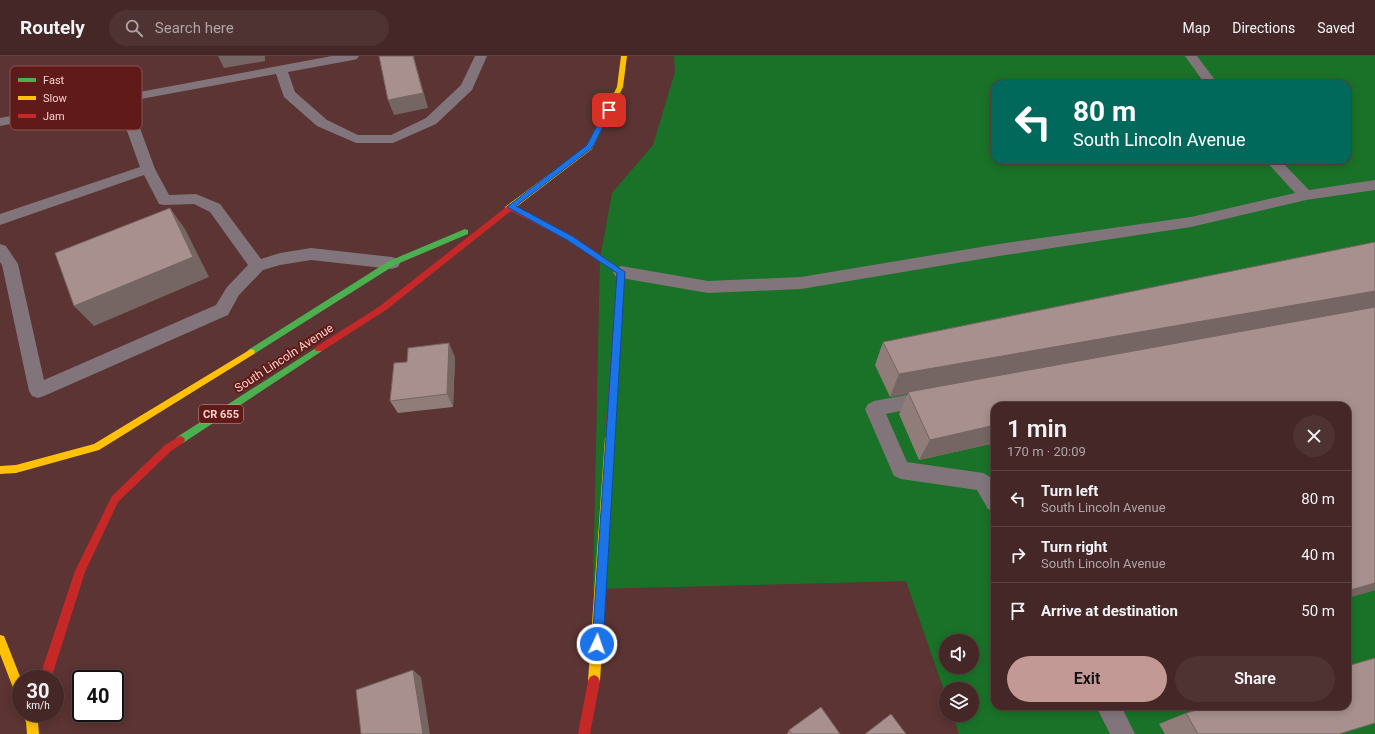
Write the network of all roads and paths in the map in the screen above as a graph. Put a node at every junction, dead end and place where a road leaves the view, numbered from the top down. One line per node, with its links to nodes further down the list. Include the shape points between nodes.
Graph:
1 (353, 56): 5 (lane)
2 (481, 56): 5 (lane, via 467,87 431,121 392,139 356,139 322,124 289,94)
3 (624, 56): 15 (main road, South Lincoln Avenue / CR 655, via 620,87 590,147)
4 (1191, 56): 6 (lane)
5 (280, 69): 7 (lane)
6 (1209, 80)
7 (142, 94)
8 (10, 120): 9 (lane)
9 (0, 122)
10 (134, 130): 12 (lane)
11 (1276, 164): 14 (lane)
12 (148, 169): 16 (lane); 20 (lane, via 164,200 196,199 215,208)
13 (1375, 184): 14 (lane)
14 (1306, 195): 21 (lane, via 1191,222 999,250 801,283 708,287)
15 (510, 207): 17 (main road, South Lincoln Avenue / CR 655); 21 (main road, via 563,234)
16 (0, 220)
17 (489, 223): 19 (main road, South Lincoln Avenue / CR 655); 26 (main road, South Lincoln Avenue / CR 655, via 383,308 168,448 115,499 80,571)
18 (0, 250): 20 (lane, via 10,264 38,391 222,310 233,291)
19 (392, 263): 20 (lane, via 311,254 280,258); 23 (main road, South Lincoln Avenue / CR 655, via 96,446 16,469)
20 (257, 266)
21 (621, 272): 31 (main road, via 595,675)
22 (944, 396): 24 (lane, via 874,409 901,470 983,482)
23 (0, 470)
24 (991, 496)
25 (0, 640): 27 (main road)
26 (49, 670)
27 (12, 671)
28 (1110, 710): 32 (lane)
29 (32, 722): 30 (main road)
30 (33, 734)
31 (584, 734)
32 (1123, 734)

